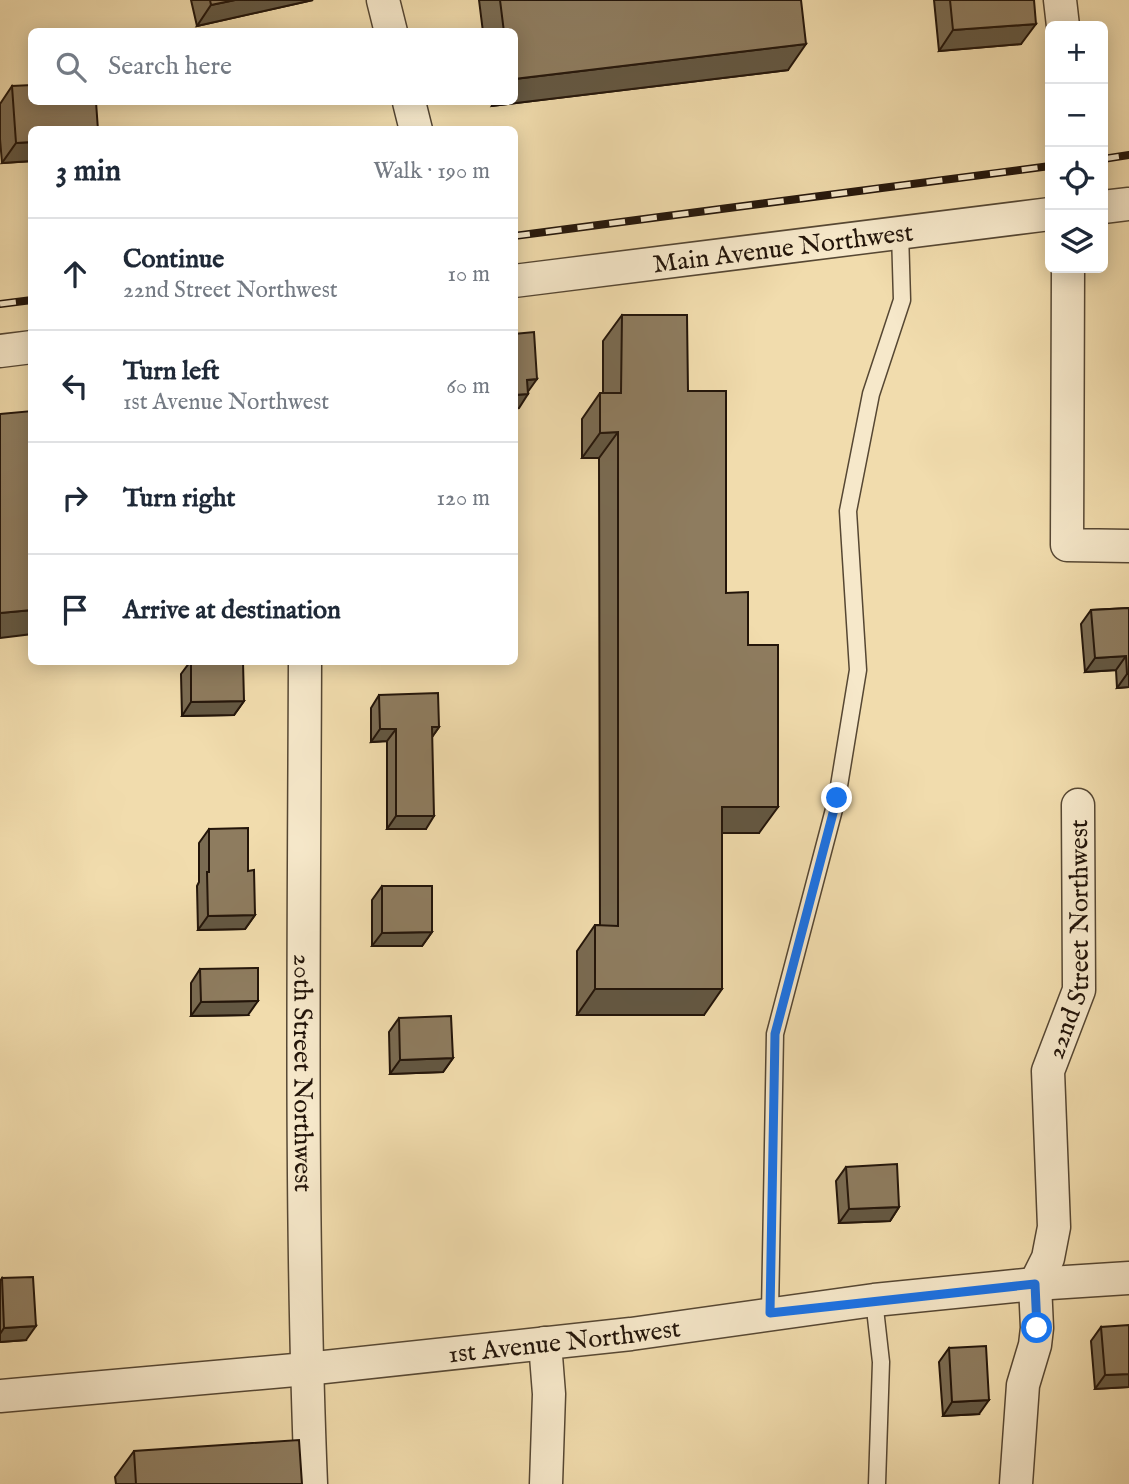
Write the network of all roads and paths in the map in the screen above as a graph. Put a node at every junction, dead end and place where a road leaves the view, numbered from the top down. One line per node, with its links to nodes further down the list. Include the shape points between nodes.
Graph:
1 (383, 0): 4 (street)
2 (1060, 0): 3 (street)
3 (1062, 21)
4 (390, 28)
5 (410, 105): 6 (street)
6 (415, 126)
7 (1129, 204): 8 (street)
8 (1108, 206)
9 (1045, 215): 10 (street, Main Avenue Northwest)
10 (900, 232): 12 (street, Main Avenue Northwest); 21 (lane, via 902,300 870,394 848,511 858,670 837,798 775,1034)
11 (1068, 273): 15 (street, via 1068,545)
12 (518, 280)
13 (28, 348): 14 (street)
14 (0, 351)
15 (1129, 546)
16 (305, 665): 23 (street, 20th Street Northwest)
17 (1079, 805): 19 (street, 22nd Street Northwest, via 1079,990 1048,1071 1055,1227 1048,1258)
18 (1129, 1278): 19 (street, 1st Avenue Northwest)
19 (1035, 1284): 20 (street, 1st Avenue Northwest); 28 (street, 22nd Street Northwest, via 1037,1328 1023,1385)
20 (874, 1300): 21 (street, 1st Avenue Northwest); 27 (lane, via 881,1362)
21 (770, 1313): 22 (street, 1st Avenue Northwest)
22 (545, 1343): 23 (street, 1st Avenue Northwest); 26 (street, via 549,1394)
23 (306, 1369): 24 (street, 1st Avenue Northwest); 25 (street, 20th Street Northwest)
24 (0, 1396)
25 (311, 1484)
26 (546, 1484)
27 (877, 1484)
28 (1016, 1484)

